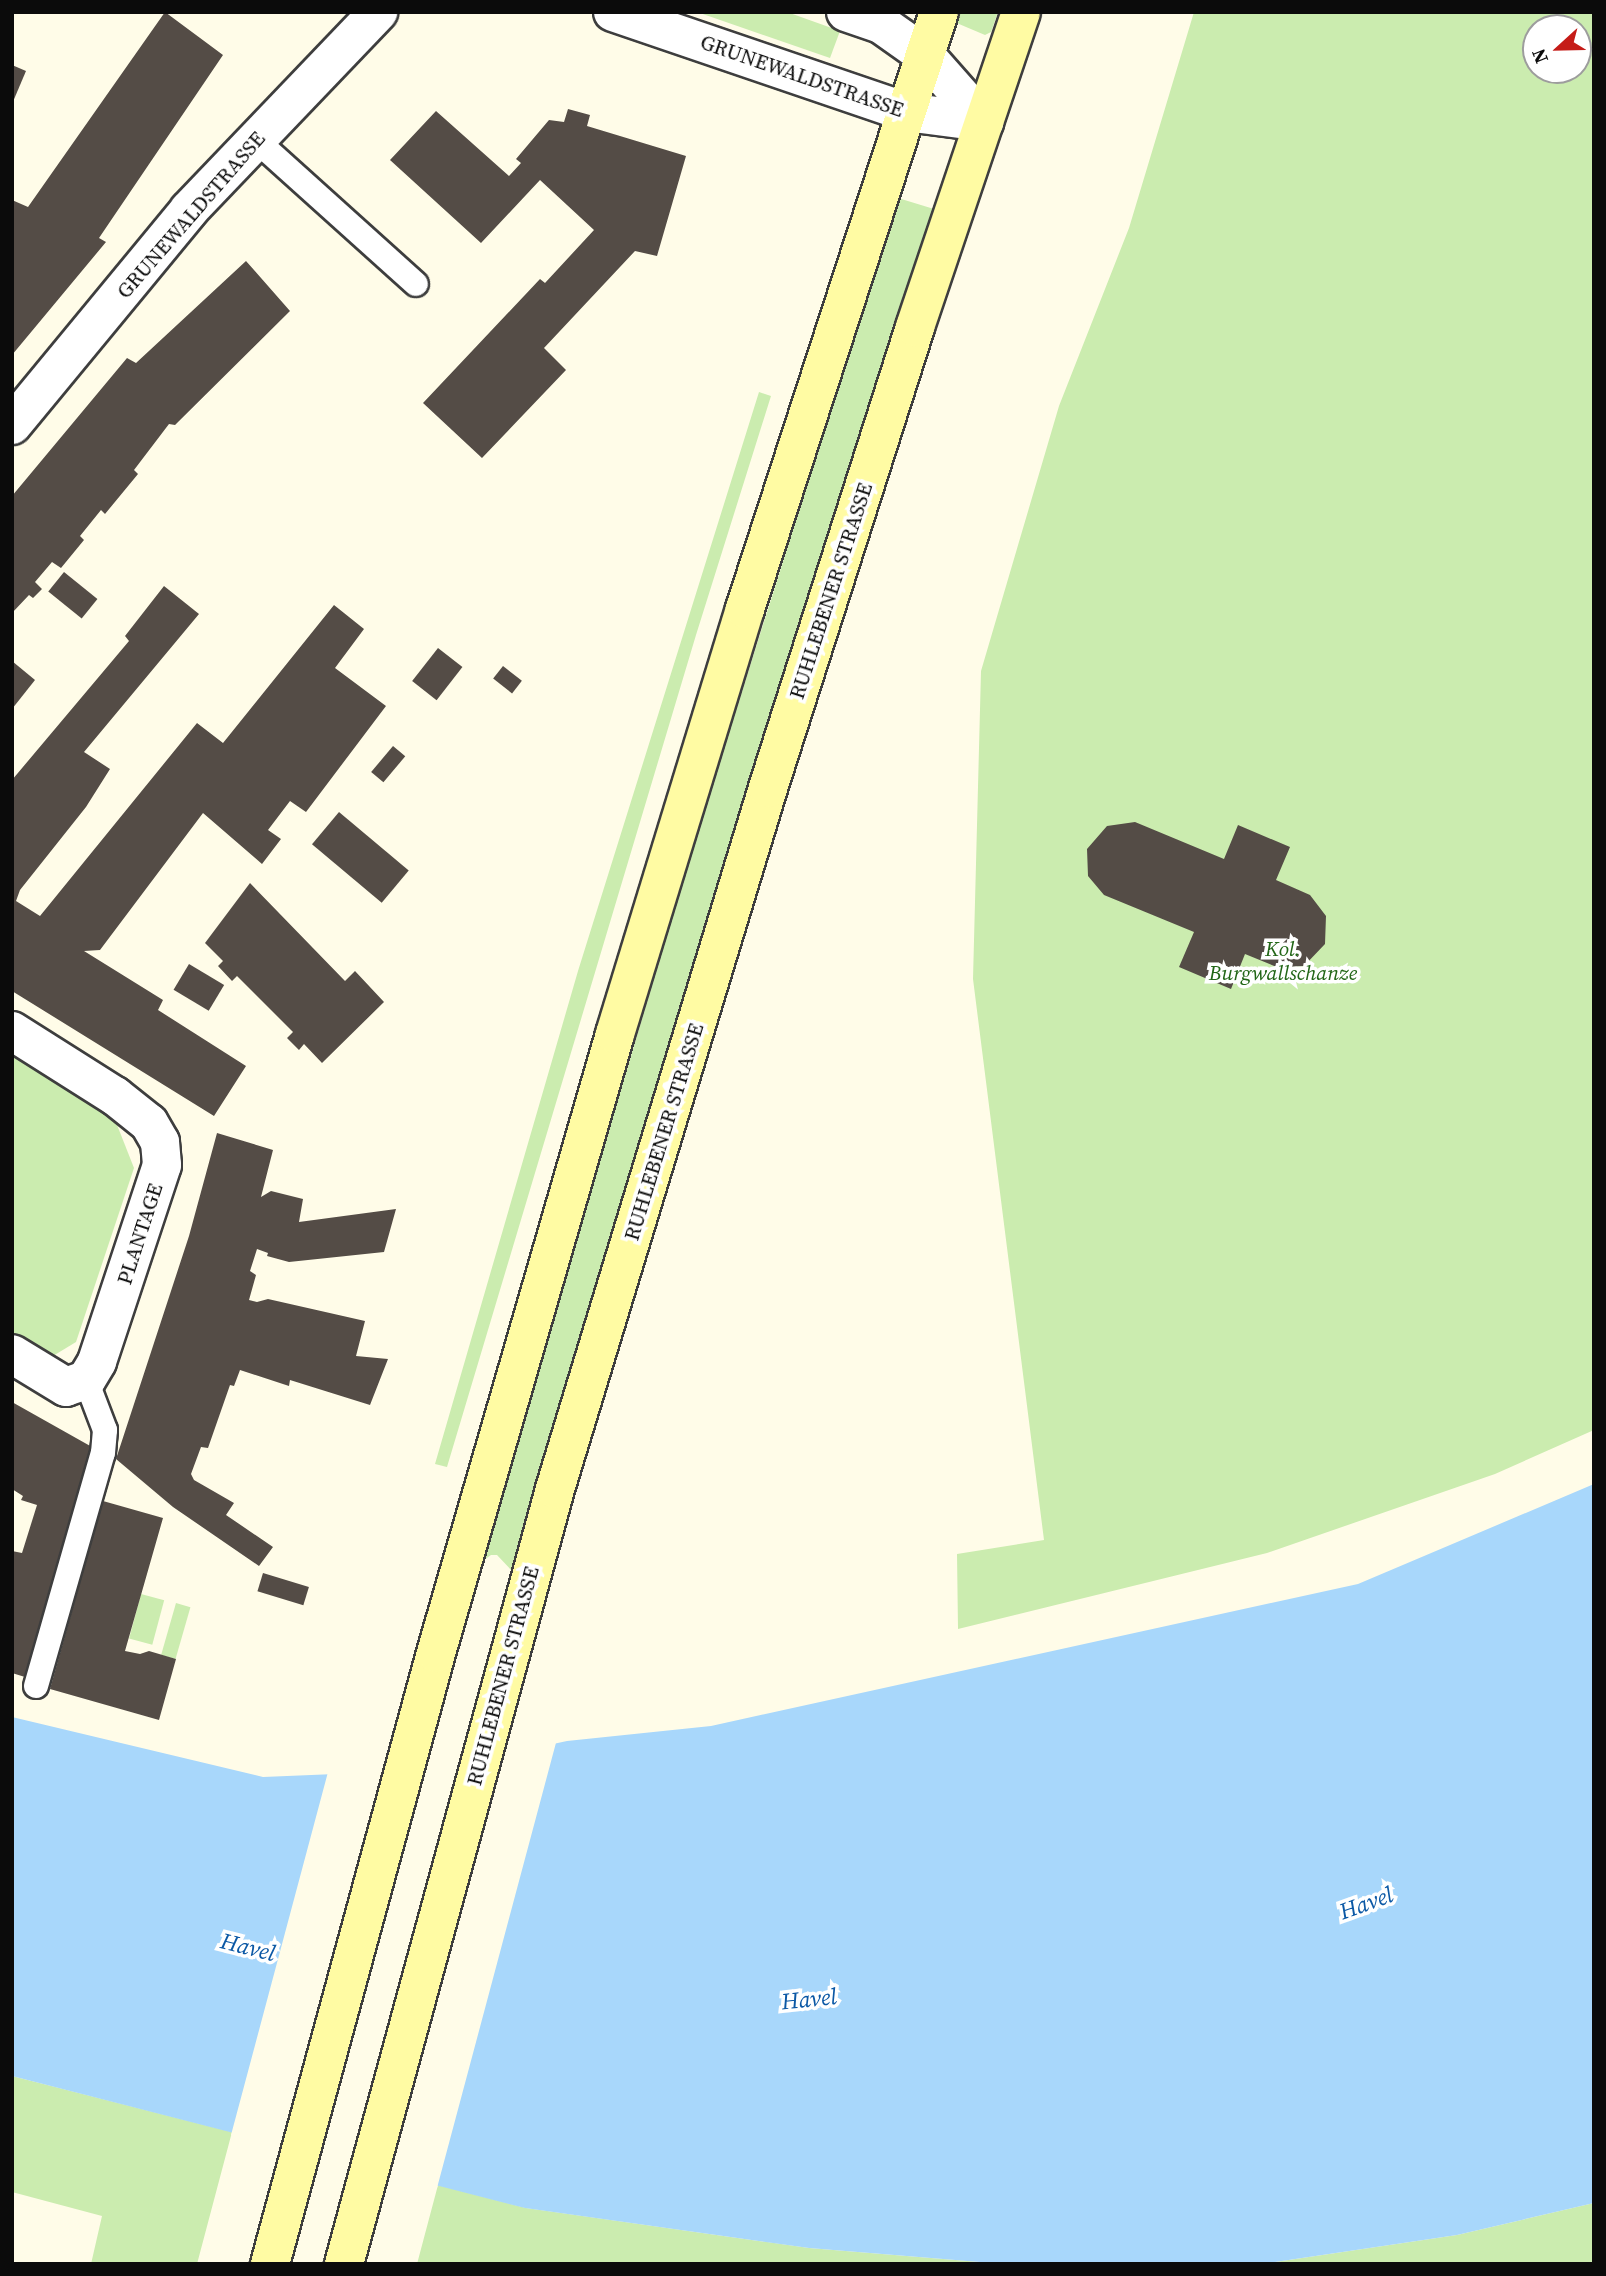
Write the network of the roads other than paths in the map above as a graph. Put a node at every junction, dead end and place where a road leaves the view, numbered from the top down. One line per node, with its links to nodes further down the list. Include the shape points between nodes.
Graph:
1 (613, 12): 7 (street, GRUNEWALDSTRASSE)
2 (846, 12): 6 (street, via 881,24)
3 (939, 12): 6 (main road)
4 (1021, 12): 8 (main road, RUHLEBENER STRASSE)
5 (374, 13): 9 (street, GRUNEWALDSTRASSE)
6 (925, 55): 7 (main road); 8 (street)
7 (906, 112): 8 (street, GRUNEWALDSTRASSE); 16 (main road, via 749,596 627,994 436,1653)
8 (984, 122): 17 (main road, RUHLEBENER STRASSE, via 768,788 526,1590)
9 (256, 140): 10 (lane); 11 (street, GRUNEWALDSTRASSE, via 190,210)
10 (416, 284)
11 (12, 425)
12 (12, 1031): 14 (street, PLANTAGE, via 115,1096 149,1123 160,1142 162,1165 97,1362)
13 (12, 1354): 14 (street, via 66,1387)
14 (86, 1380): 15 (lane, via 104,1430 103,1452)
15 (36, 1686)
16 (270, 2264)
17 (344, 2264)

